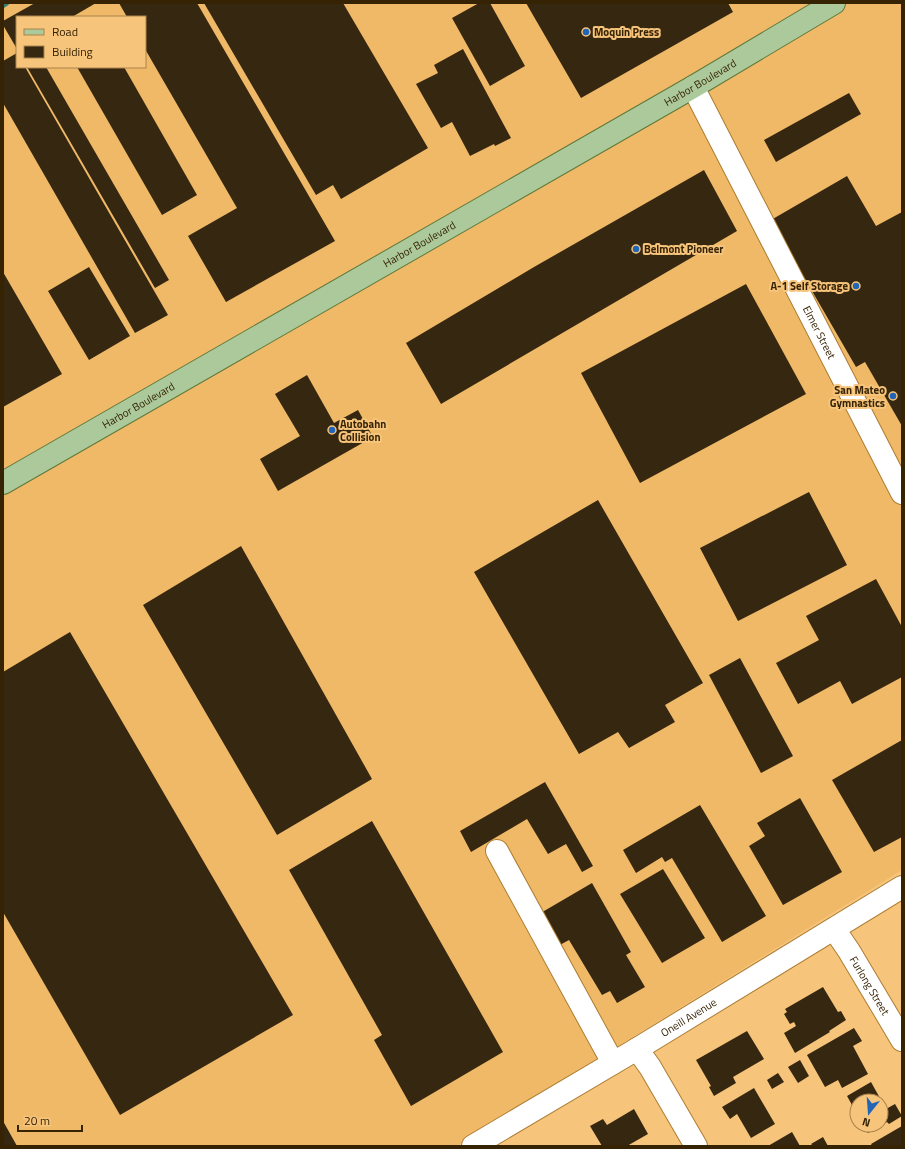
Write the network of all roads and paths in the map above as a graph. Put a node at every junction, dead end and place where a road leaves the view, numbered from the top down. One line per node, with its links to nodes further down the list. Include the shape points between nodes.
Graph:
1 (834, 3): 2 (main road, Harbor Boulevard)
2 (693, 87): 3 (main road, Harbor Boulevard); 4 (street, Elmer Street)
3 (3, 483)
4 (902, 493)
5 (497, 851): 10 (street)
6 (902, 887): 7 (street, Oneill Avenue)
7 (834, 929): 8 (street, Furlong Street, via 850,951); 9 (street, Oneill Avenue)
8 (902, 1040)
9 (637, 1049): 10 (street, Oneill Avenue); 12 (street)
10 (613, 1063): 11 (street, Oneill Avenue)
11 (473, 1146)
12 (696, 1146)

